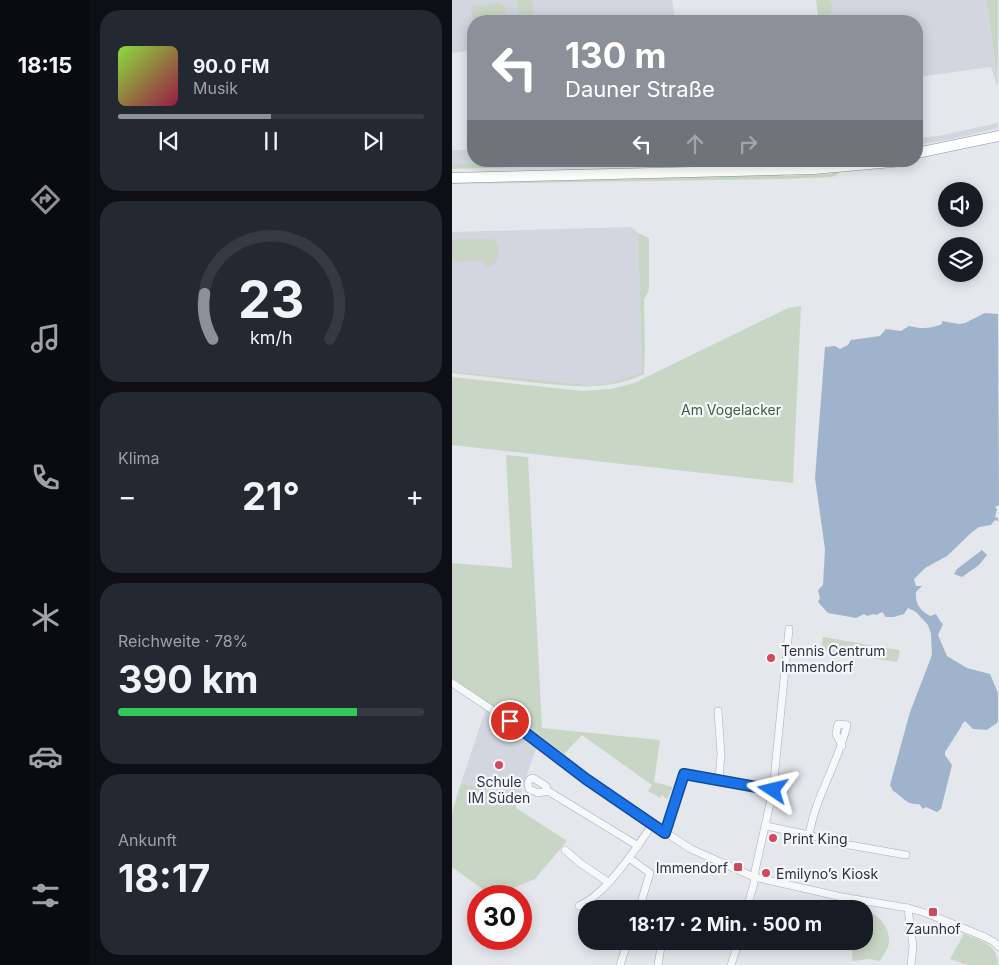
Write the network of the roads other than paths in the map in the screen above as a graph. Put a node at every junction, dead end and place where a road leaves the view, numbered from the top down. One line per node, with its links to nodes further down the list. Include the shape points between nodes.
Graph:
1 (998, 136): 3 (highway)
2 (998, 143): 4 (highway)
3 (923, 152)
4 (923, 158)
5 (704, 167): 7 (highway)
6 (844, 167): 8 (highway)
7 (452, 172)
8 (452, 178)
9 (789, 628): 14 (street)
10 (452, 683): 16 (street, via 533,737)
11 (718, 711): 13 (street)
12 (842, 746): 19 (street, via 813,814)
13 (719, 780): 14 (street); 18 (street, via 684,774)
14 (773, 790): 17 (street)
15 (548, 791): 20 (street)
16 (652, 825): 18 (street); 20 (street)
17 (766, 826): 19 (street); 24 (street)
18 (665, 833): 24 (street, via 691,849)
19 (809, 834): 22 (street, via 838,843)
20 (638, 846): 23 (street)
21 (565, 850): 25 (street)
22 (906, 855)
23 (629, 858): 25 (street); 27 (street, via 650,873)
24 (754, 877): 28 (street); 29 (street)
25 (608, 882): 26 (street)
26 (590, 900)
27 (642, 900)
28 (750, 900)
29 (908, 908): 30 (street); 37 (street, via 913,946)
30 (997, 943)
31 (625, 950): 34 (street)
32 (660, 950): 35 (street)
33 (736, 950): 36 (street)
34 (620, 965)
35 (658, 965)
36 (731, 965)
37 (911, 965)

